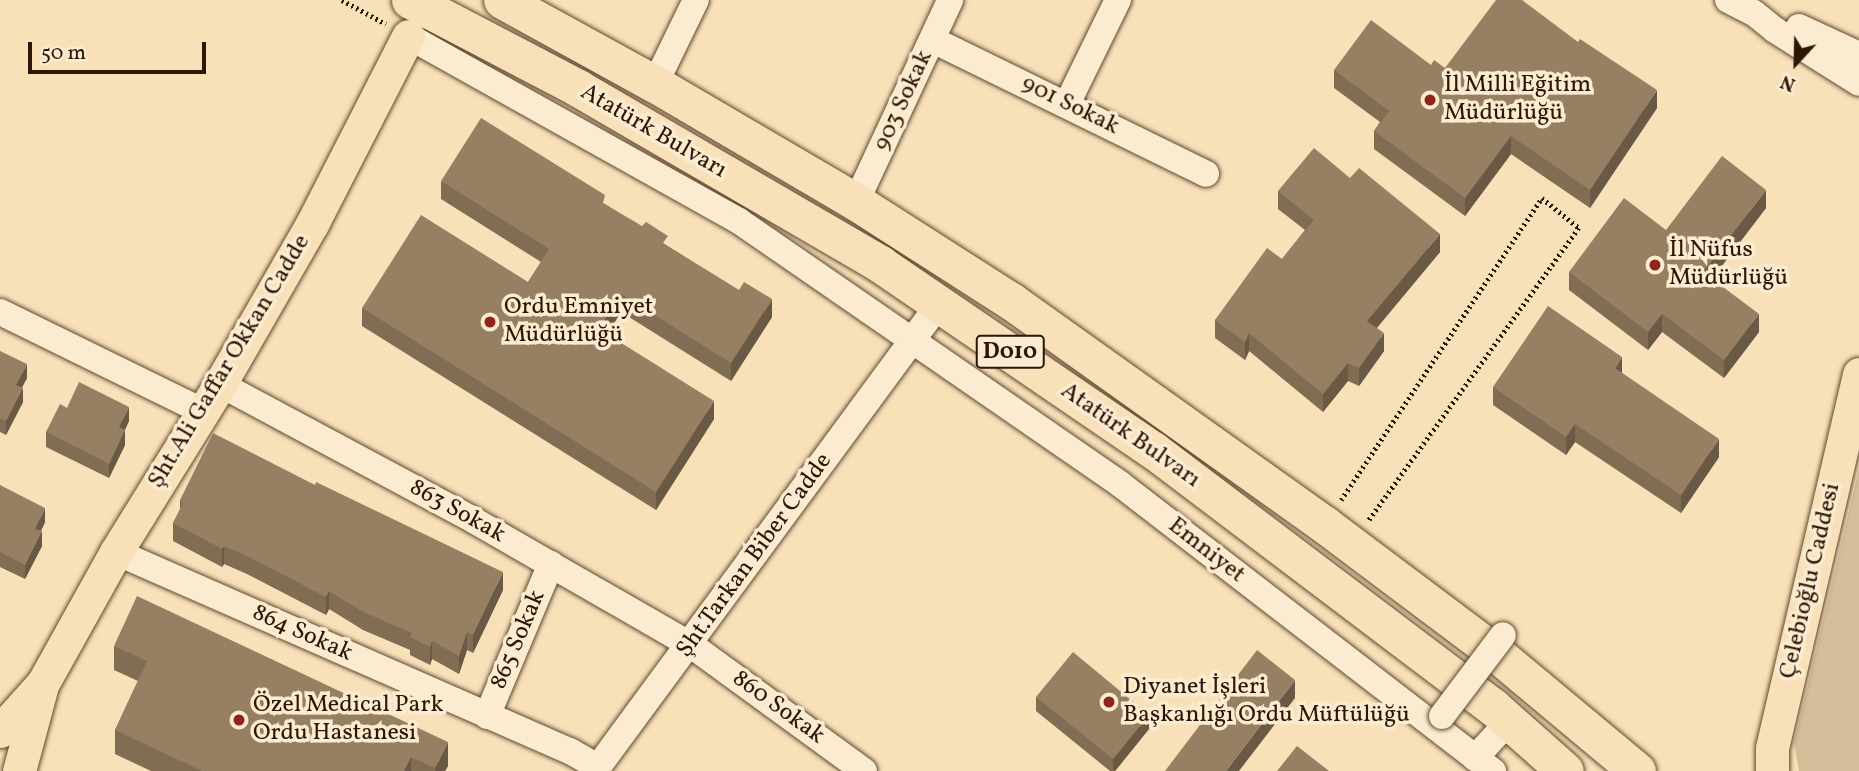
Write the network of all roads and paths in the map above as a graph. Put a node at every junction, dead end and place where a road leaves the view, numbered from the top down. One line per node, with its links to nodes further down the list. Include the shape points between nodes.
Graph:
1 (342, 0): 9 (path)
2 (410, 0): 17 (highway, Atatürk Bulvarı / D010, via 578,88 880,264)
3 (502, 0): 13 (highway, Atatürk Bulvarı / D010)
4 (696, 0): 13 (street)
5 (950, 0): 10 (street, 903 Sokak)
6 (1118, 0): 14 (street)
7 (1728, 0): 8 (street)
8 (1754, 13): 11 (street, via 1780,18); 12 (street)
9 (408, 36): 19 (street, Emniyet, via 739,221); 21 (main road, Şht.Ali Gaffar Okkan Cadde, via 312,224)
10 (933, 40): 14 (street, 901 Sokak); 16 (street, 903 Sokak)
11 (1859, 55)
12 (1859, 83)
13 (655, 84): 16 (highway, Atatürk Bulvarı / D010)
14 (1067, 104): 15 (street, 901 Sokak)
15 (1206, 174)
16 (856, 202): 23 (highway, Atatürk Bulvarı / D010, via 1011,300)
17 (939, 304): 19 (street, Şht.Tarkan Biber Cadde); 31 (highway, Atatürk Bulvarı / D010, via 1153,450)
18 (0, 312): 22 (street)
19 (913, 340): 27 (street, Şht.Tarkan Biber Cadde); 35 (street, Emniyet, via 1120,484)
20 (1859, 374): 34 (main road, Çelebioğlu Caddesi)
21 (220, 383): 22 (main road, Şht.Ali Gaffar Okkan Cadde); 25 (street, 863 Sokak)
22 (202, 411): 24 (main road, Şht.Ali Gaffar Okkan Cadde)
23 (1338, 535): 23 (path, via 1579,228 1542,198); 40 (highway, Atatürk Bulvarı / D010, via 1466,618)
24 (116, 552): 28 (main road, Şht.Ali Gaffar Okkan Cadde); 29 (street, 864 Sokak)
25 (551, 564): 27 (street, 863 Sokak); 29 (street, 865 Sokak)
26 (1503, 635): 30 (street, bridge)
27 (691, 645): 36 (street, Şht.Tarkan Biber Cadde); 38 (street, 860 Sokak)
28 (43, 683): 32 (main road, Şht.Ali Gaffar Okkan Cadde); 37 (main road, Şht.Ali Gaffar Okkan Cadde)
29 (487, 716): 36 (street, 864 Sokak)
30 (1442, 716)
31 (1509, 721): 35 (street); 39 (highway, Atatürk Bulvarı / D010)
32 (0, 731)
33 (0, 754): 37 (main road)
34 (1767, 763)
35 (1484, 764)
36 (596, 769)
37 (20, 771)
38 (864, 771)
39 (1565, 771)
40 (1637, 771)

